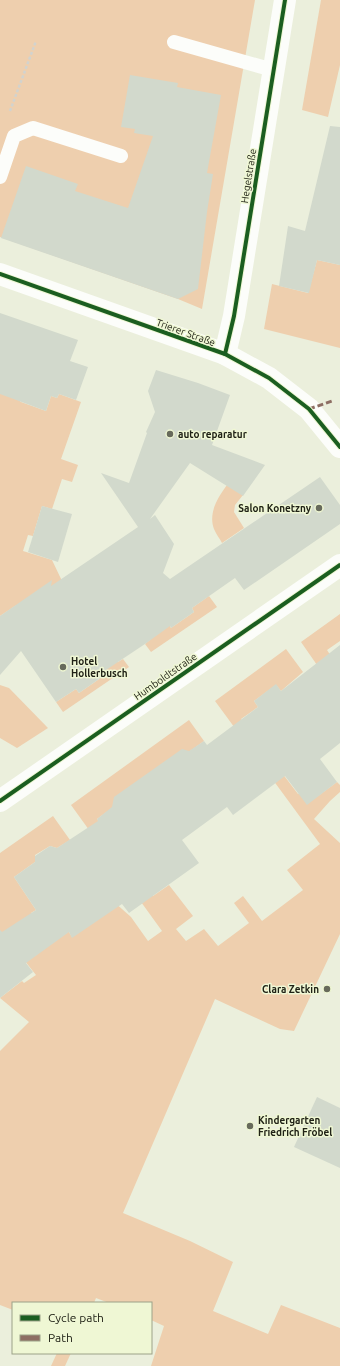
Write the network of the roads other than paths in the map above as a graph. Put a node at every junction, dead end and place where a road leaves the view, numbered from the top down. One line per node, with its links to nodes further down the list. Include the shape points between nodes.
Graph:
1 (285, 0): 3 (street, Hegelstraße)
2 (174, 42): 3 (lane)
3 (273, 70): 7 (street, Hegelstraße, via 234,316)
4 (121, 156): 5 (lane, via 33,128 14,136)
5 (0, 177)
6 (0, 274): 7 (street, Trierer Straße)
7 (225, 354): 8 (street, Trierer Straße, via 269,378 309,409)
8 (340, 447)
9 (340, 565): 10 (street, Humboldtstraße)
10 (0, 801)

